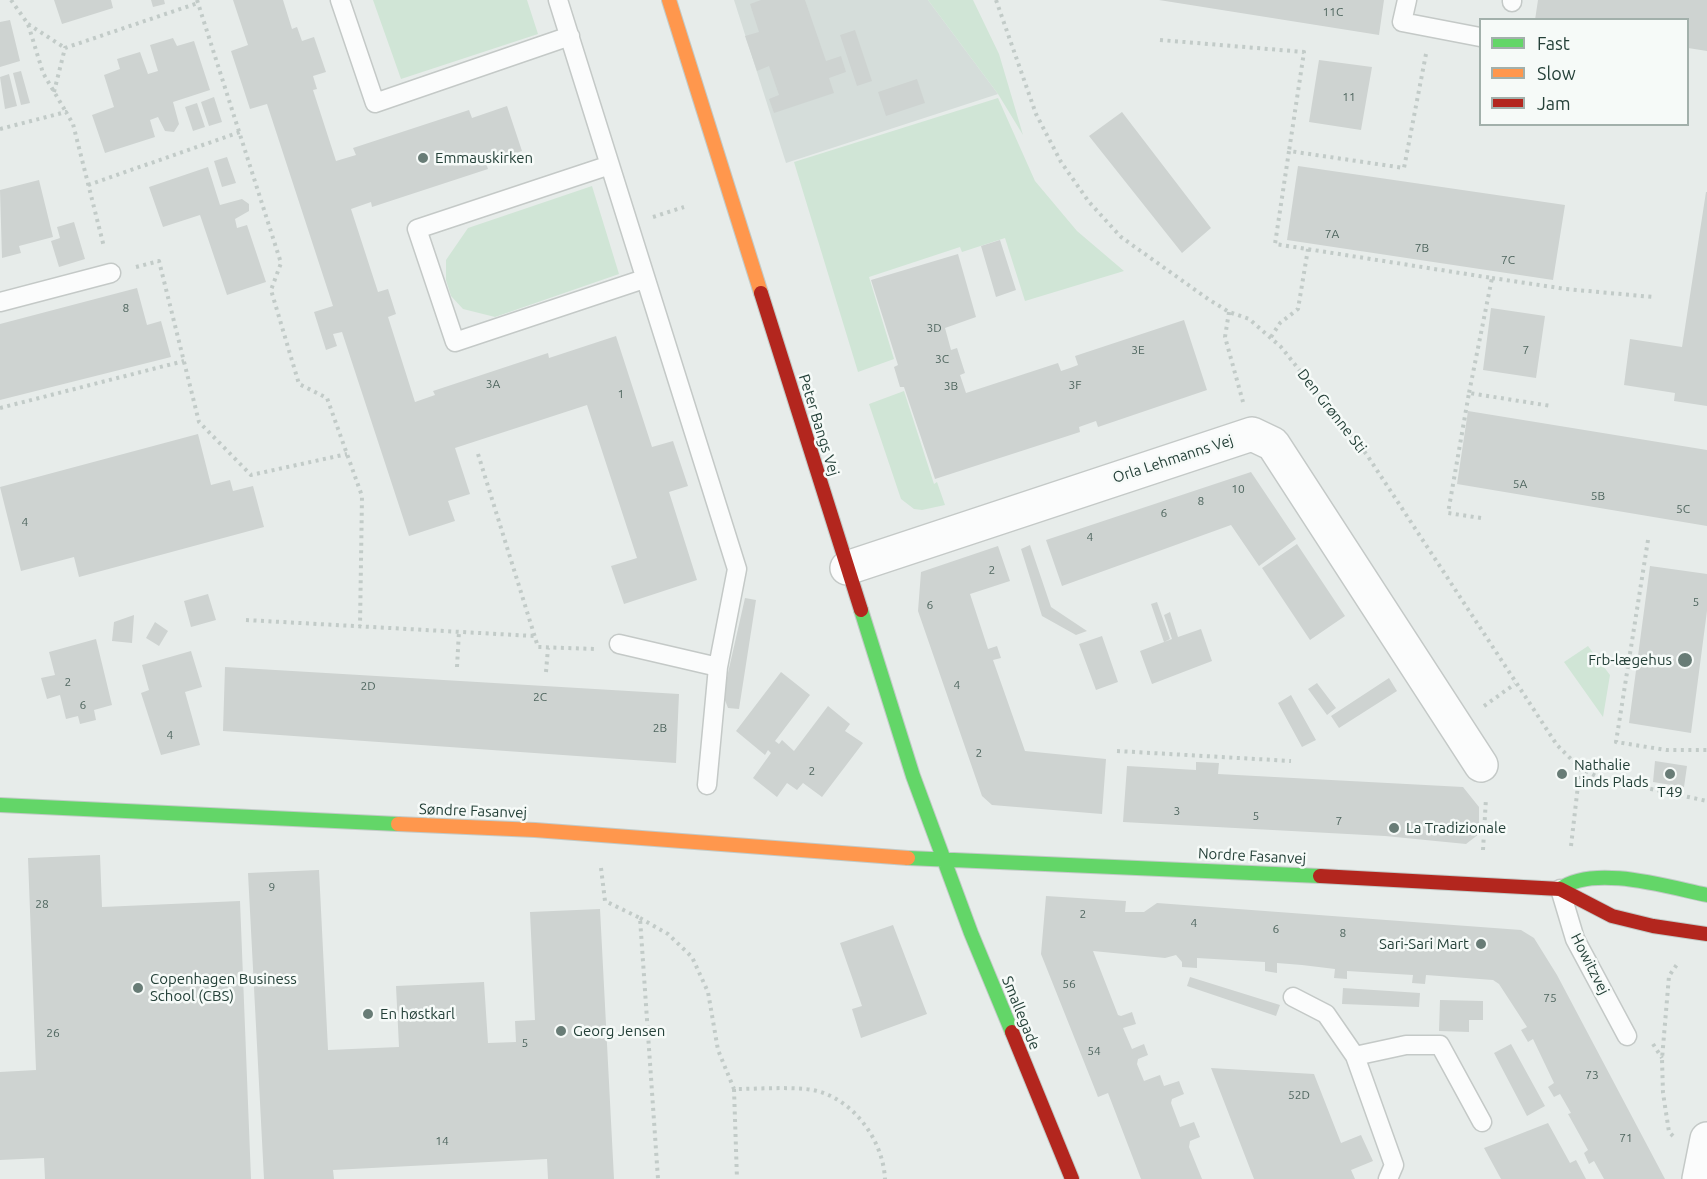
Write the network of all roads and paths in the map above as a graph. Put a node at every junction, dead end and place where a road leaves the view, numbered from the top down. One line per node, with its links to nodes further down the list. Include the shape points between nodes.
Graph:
1 (11, 0): 8 (path)
2 (340, 0): 10 (lane, via 375,103)
3 (558, 0): 10 (lane)
4 (669, 0): 38 (street, Peter Bangs Vej)
5 (996, 0): 27 (path, Den Grønne Sti, via 1036,114 1060,162 1089,202 1121,237)
6 (1407, 0): 9 (lane, via 1402,22)
7 (197, 1): 13 (path); 17 (path)
8 (28, 24): 13 (path); 14 (path, via 43,73)
9 (1431, 30): 11 (lane); 18 (path, via 1404,168)
10 (570, 36): 19 (lane)
11 (1479, 37)
12 (1160, 40): 18 (path, via 1304,52)
13 (64, 48): 14 (path)
14 (54, 92): 15 (path)
15 (66, 112): 16 (path); 20 (path, via 73,124)
16 (0, 129)
17 (240, 132): 20 (path); 34 (path, via 281,263 271,290 299,384 327,398)
18 (1289, 151): 21 (path, via 1275,244)
19 (610, 165): 24 (lane); 24 (lane, via 417,229 455,342)
20 (88, 185): 22 (path)
21 (1308, 249): 23 (path); 28 (path, via 1298,309 1280,323)
22 (111, 273): 26 (lane); 29 (path, via 159,261)
23 (1492, 278): 25 (path); 30 (path)
24 (644, 279): 46 (lane, via 737,569)
25 (1653, 297)
26 (0, 302)
27 (1229, 312): 28 (path, Den Grønne Sti, via 1249,319); 33 (path, via 1225,337)
28 (1271, 337): 52 (path, Den Grønne Sti, via 1367,455 1515,684 1557,745)
29 (183, 361): 32 (path); 34 (path, via 199,422 251,475)
30 (1469, 393): 31 (path); 36 (path, via 1448,513)
31 (1551, 406)
32 (0, 408)
33 (1252, 434): 38 (street, Orla Lehmanns Vej); 51 (street, Orla Lehmanns Vej, via 1273,444)
34 (347, 454): 40 (path, via 362,496)
35 (478, 454): 42 (path)
36 (1481, 519)
37 (1648, 540): 48 (path, via 1616,742 1666,750)
38 (847, 568): 57 (street, Peter Bangs Vej, via 913,776)
39 (246, 620): 40 (path)
40 (360, 626): 41 (path)
41 (459, 631): 42 (path); 45 (path)
42 (534, 636): 44 (path, via 538,647)
43 (619, 644): 44 (path, via 606,649); 46 (lane)
44 (548, 648): 47 (path)
45 (457, 667)
46 (718, 667): 53 (lane)
47 (546, 672)
48 (1707, 750)
49 (1117, 751): 50 (path)
50 (1291, 761)
51 (1481, 765): 58 (path, via 1486,778 1485,834)
52 (1580, 768): 54 (path, via 1600,778); 59 (path)
53 (706, 785)
54 (1707, 801)
55 (0, 805): 56 (street, Søndre Fasanvej)
56 (597, 834): 57 (street, Søndre Fasanvej, via 864,856); 61 (path, via 605,901)
57 (944, 858): 58 (street, Nordre Fasanvej); 72 (street, Smallegade)
58 (1477, 883): 59 (street, Nordre Fasanvej)
59 (1567, 884): 60 (street, Nordre Fasanvej, via 1619,880); 62 (street, Nordre Fasanvej, via 1612,916 1653,926); 64 (lane, Howitzvej, via 1575,939)
60 (1707, 895)
61 (640, 918): 66 (path, via 668,934 692,957 708,992 718,1050); 69 (path)
62 (1705, 922): 68 (path, via 1669,976 1662,1059 1669,1132)
63 (1293, 997): 65 (lane, via 1326,1014)
64 (1627, 1036)
65 (1354, 1056): 67 (lane, via 1406,1046 1440,1045); 73 (lane, via 1394,1165)
66 (734, 1089): 70 (path); 71 (path, via 807,1089 836,1098 864,1122 878,1146)
67 (1482, 1122)
68 (1702, 1162)
69 (658, 1179)
70 (737, 1179)
71 (885, 1179)
72 (1072, 1179)
73 (1388, 1179)

